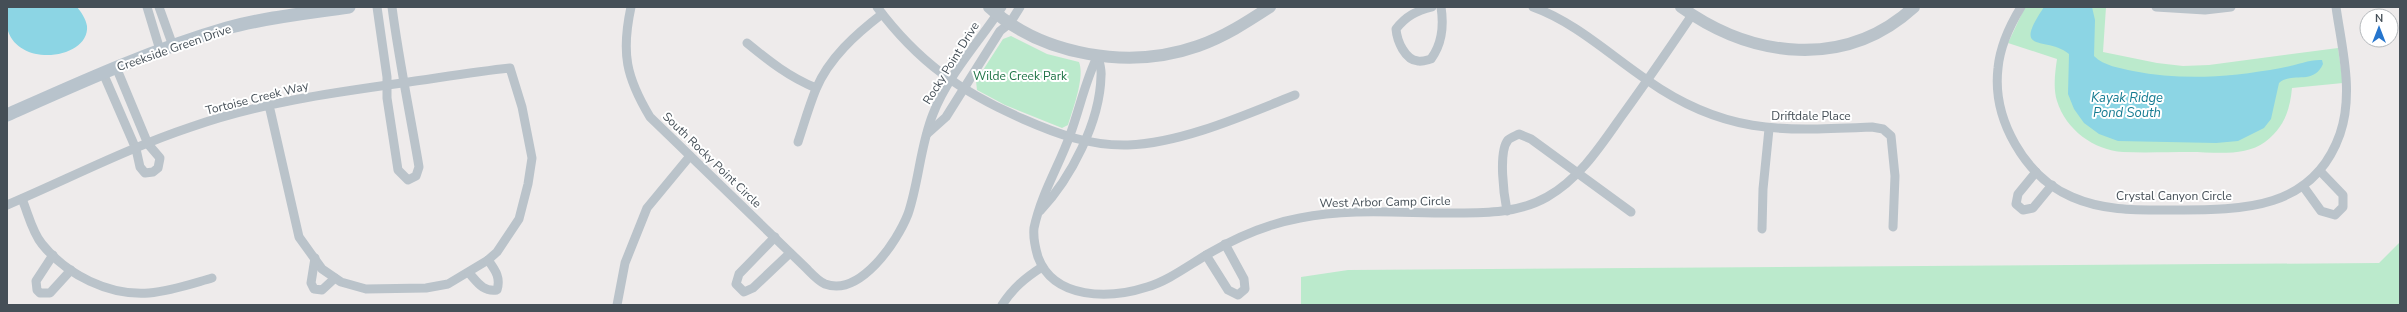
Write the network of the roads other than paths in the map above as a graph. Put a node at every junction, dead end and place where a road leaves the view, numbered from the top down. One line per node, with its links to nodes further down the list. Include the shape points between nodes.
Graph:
1 (147, 7): 24 (street)
2 (159, 7): 23 (street)
3 (350, 7): 23 (main road, Creekside Green Drive, via 228,28)
4 (377, 7): 31 (street)
5 (392, 7): 30 (street)
6 (631, 7): 44 (street, South Rocky Point Circle, via 626,28 626,59 634,90 650,116)
7 (1020, 7): 21 (street, Rocky Point Drive)
8 (1270, 7): 25 (street, via 1237,28 1197,46 1148,57)
9 (1432, 7): 10 (street, via 1417,11 1403,20 1396,29 1397,40 1408,56 1418,61 1431,59 1438,50)
10 (1441, 7)
11 (1533, 7): 29 (street, Driftdale Place, via 1566,23)
12 (1681, 7): 20 (street)
13 (1914, 7): 20 (street, via 1904,16 1870,35 1833,49 1789,51 1745,41 1712,28)
14 (2021, 7): 47 (street, Crystal Canyon Circle, via 2002,49 1998,68 1999,97 2006,125 2018,149)
15 (2156, 7): 16 (street, via 2205,10)
16 (2231, 7)
17 (2336, 7): 45 (street, Crystal Canyon Circle, via 2347,83 2347,110 2340,135)
18 (880, 10): 28 (street, via 897,34); 32 (street, via 848,42)
19 (996, 10): 21 (street); 28 (street, Rocky Point Drive)
20 (1692, 15): 29 (street, West Arbor Camp Circle)
21 (1010, 23): 25 (street, via 1023,32 1059,47); 33 (street, Rocky Point Drive, via 1000,31)
22 (747, 43): 32 (street, via 783,71)
23 (173, 46): 24 (main road, Creekside Green Drive)
24 (160, 50): 26 (main road, Creekside Green Drive)
25 (1098, 55): 39 (street, West Arbor Camp Circle, via 1087,77 1080,108); 40 (street, via 1102,75 1096,112)
26 (116, 67): 27 (main road, Creekside Green Drive); 42 (street)
27 (103, 73): 36 (main road, Creekside Green Drive); 43 (street)
28 (951, 81): 33 (street); 38 (street, Rocky Point Drive, via 933,113)
29 (1647, 81): 37 (street, Driftdale Place, via 1697,109 1723,119); 46 (street, West Arbor Camp Circle)
30 (404, 83): 31 (street, Tortoise Creek Way); 31 (street, via 419,167 416,176 408,180 398,170); 63 (street, Tortoise Creek Way, via 510,68 522,107 532,158 519,219 497,252)
31 (387, 85): 35 (street, Tortoise Creek Way)
32 (816, 88): 41 (street)
33 (964, 91): 38 (street, Rocky Point Drive, via 946,117); 39 (street, via 996,108)
34 (1295, 95): 40 (street, via 1222,124 1152,142 1128,145)
35 (269, 105): 42 (street, Tortoise Creek Way, via 190,127); 62 (street, via 299,237)
36 (7, 115)
37 (1770, 129): 55 (street, Driftdale Place, via 1883,129 1891,136 1892,143 1895,176); 56 (street, via 1763,190)
38 (926, 135): 69 (street, Rocky Point Drive, via 908,214 896,237 866,275 852,283 838,286)
39 (1069, 138): 40 (street); 54 (street, West Arbor Camp Circle, via 1044,193)
40 (1084, 140): 54 (street, via 1057,193)
41 (798, 142)
42 (148, 144): 43 (street, Tortoise Creek Way); 43 (street, via 160,158 158,168 153,172 145,173 140,167)
43 (136, 149): 50 (street, Tortoise Creek Way)
44 (690, 156): 57 (street, South Rocky Point Circle); 70 (street, via 646,208 625,263)
45 (2320, 171): 49 (street, Crystal Canyon Circle); 49 (street, via 2343,195 2343,207 2335,215 2322,211)
46 (1578, 172): 52 (street, West Arbor Camp Circle, via 1547,197 1526,207); 52 (street, via 1531,139 1519,134 1508,140 1503,149); 53 (street)
47 (2036, 172): 48 (street, Crystal Canyon Circle); 48 (street, via 2018,194 2016,204 2022,210 2033,208)
48 (2052, 185): 49 (street, Crystal Canyon Circle, via 2071,197 2119,210 2229,210 2281,198)
49 (2303, 186)
50 (22, 199): 51 (street, Tortoise Creek Way); 61 (street, via 41,243)
51 (7, 206)
52 (1507, 211): 58 (street, West Arbor Camp Circle, via 1325,214 1277,223)
53 (1632, 212)
54 (1038, 214): 64 (street, West Arbor Camp Circle, via 1034,247)
55 (1893, 227)
56 (1762, 229)
57 (775, 237): 59 (street, South Rocky Point Circle); 59 (street, via 739,274 736,284 744,292 753,288)
58 (1225, 244): 60 (street, West Arbor Camp Circle); 60 (street, via 1244,278 1245,289 1238,296 1228,290)
59 (790, 253): 69 (street, South Rocky Point Circle)
60 (1206, 254): 64 (street, West Arbor Camp Circle, via 1150,287 1122,293 1081,293 1059,283)
61 (53, 255): 65 (street); 65 (street, via 36,281 40,293 50,293)
62 (315, 258): 68 (street, via 322,269); 68 (street, via 310,283 314,289 322,290)
63 (488, 260): 66 (street); 66 (street, via 497,273 497,290 488,291)
64 (1042, 267): 71 (street, via 1010,292)
65 (71, 270): 67 (street, via 94,283 126,292 149,293 169,290)
66 (469, 273): 68 (street, via 448,284 392,290 366,289 340,282)
67 (212, 278)
68 (335, 278)
69 (824, 283)
70 (617, 305)
71 (1002, 305)

